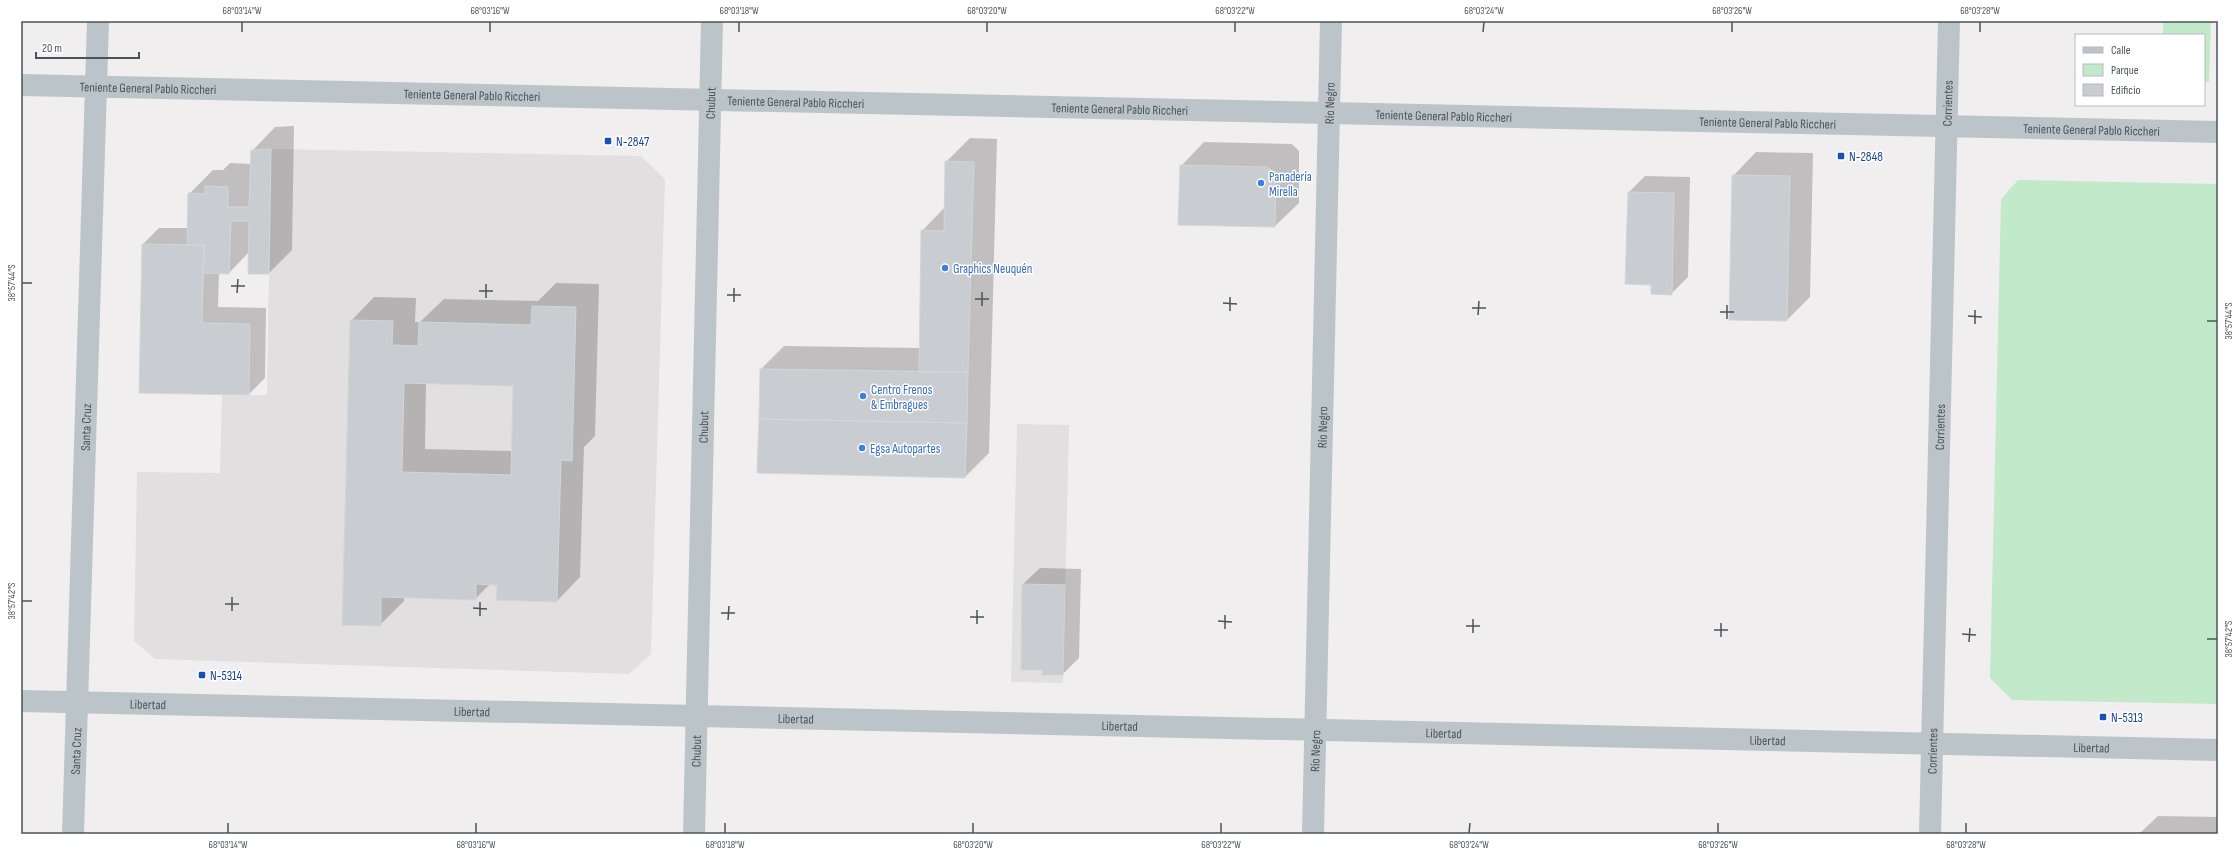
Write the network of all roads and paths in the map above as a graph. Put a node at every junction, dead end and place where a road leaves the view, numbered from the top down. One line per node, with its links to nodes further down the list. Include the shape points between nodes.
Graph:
1 (98, 21): 6 (street, Santa Cruz)
2 (712, 21): 7 (street, Chubut)
3 (1331, 21): 8 (street, Río Negro)
4 (1948, 21): 9 (street, Corrientes)
5 (21, 85): 6 (street, Teniente General Pablo Riccheri)
6 (96, 86): 7 (street, Teniente General Pablo Riccheri); 12 (street, Santa Cruz)
7 (710, 100): 8 (street, Teniente General Pablo Riccheri); 13 (street, Chubut)
8 (1329, 113): 9 (street, Teniente General Pablo Riccheri); 14 (street, Río Negro)
9 (1946, 126): 10 (street, Teniente General Pablo Riccheri); 15 (street, Corrientes)
10 (2218, 132)
11 (21, 701): 12 (street, Libertad)
12 (77, 703): 13 (street, Libertad); 17 (street, Santa Cruz)
13 (696, 716): 14 (street, Libertad); 18 (street, Chubut)
14 (1315, 730): 15 (street, Libertad); 19 (street, Río Negro)
15 (1932, 744): 16 (street, Libertad); 20 (street, Corrientes)
16 (2218, 750)
17 (73, 834)
18 (694, 834)
19 (1313, 834)
20 (1930, 834)

